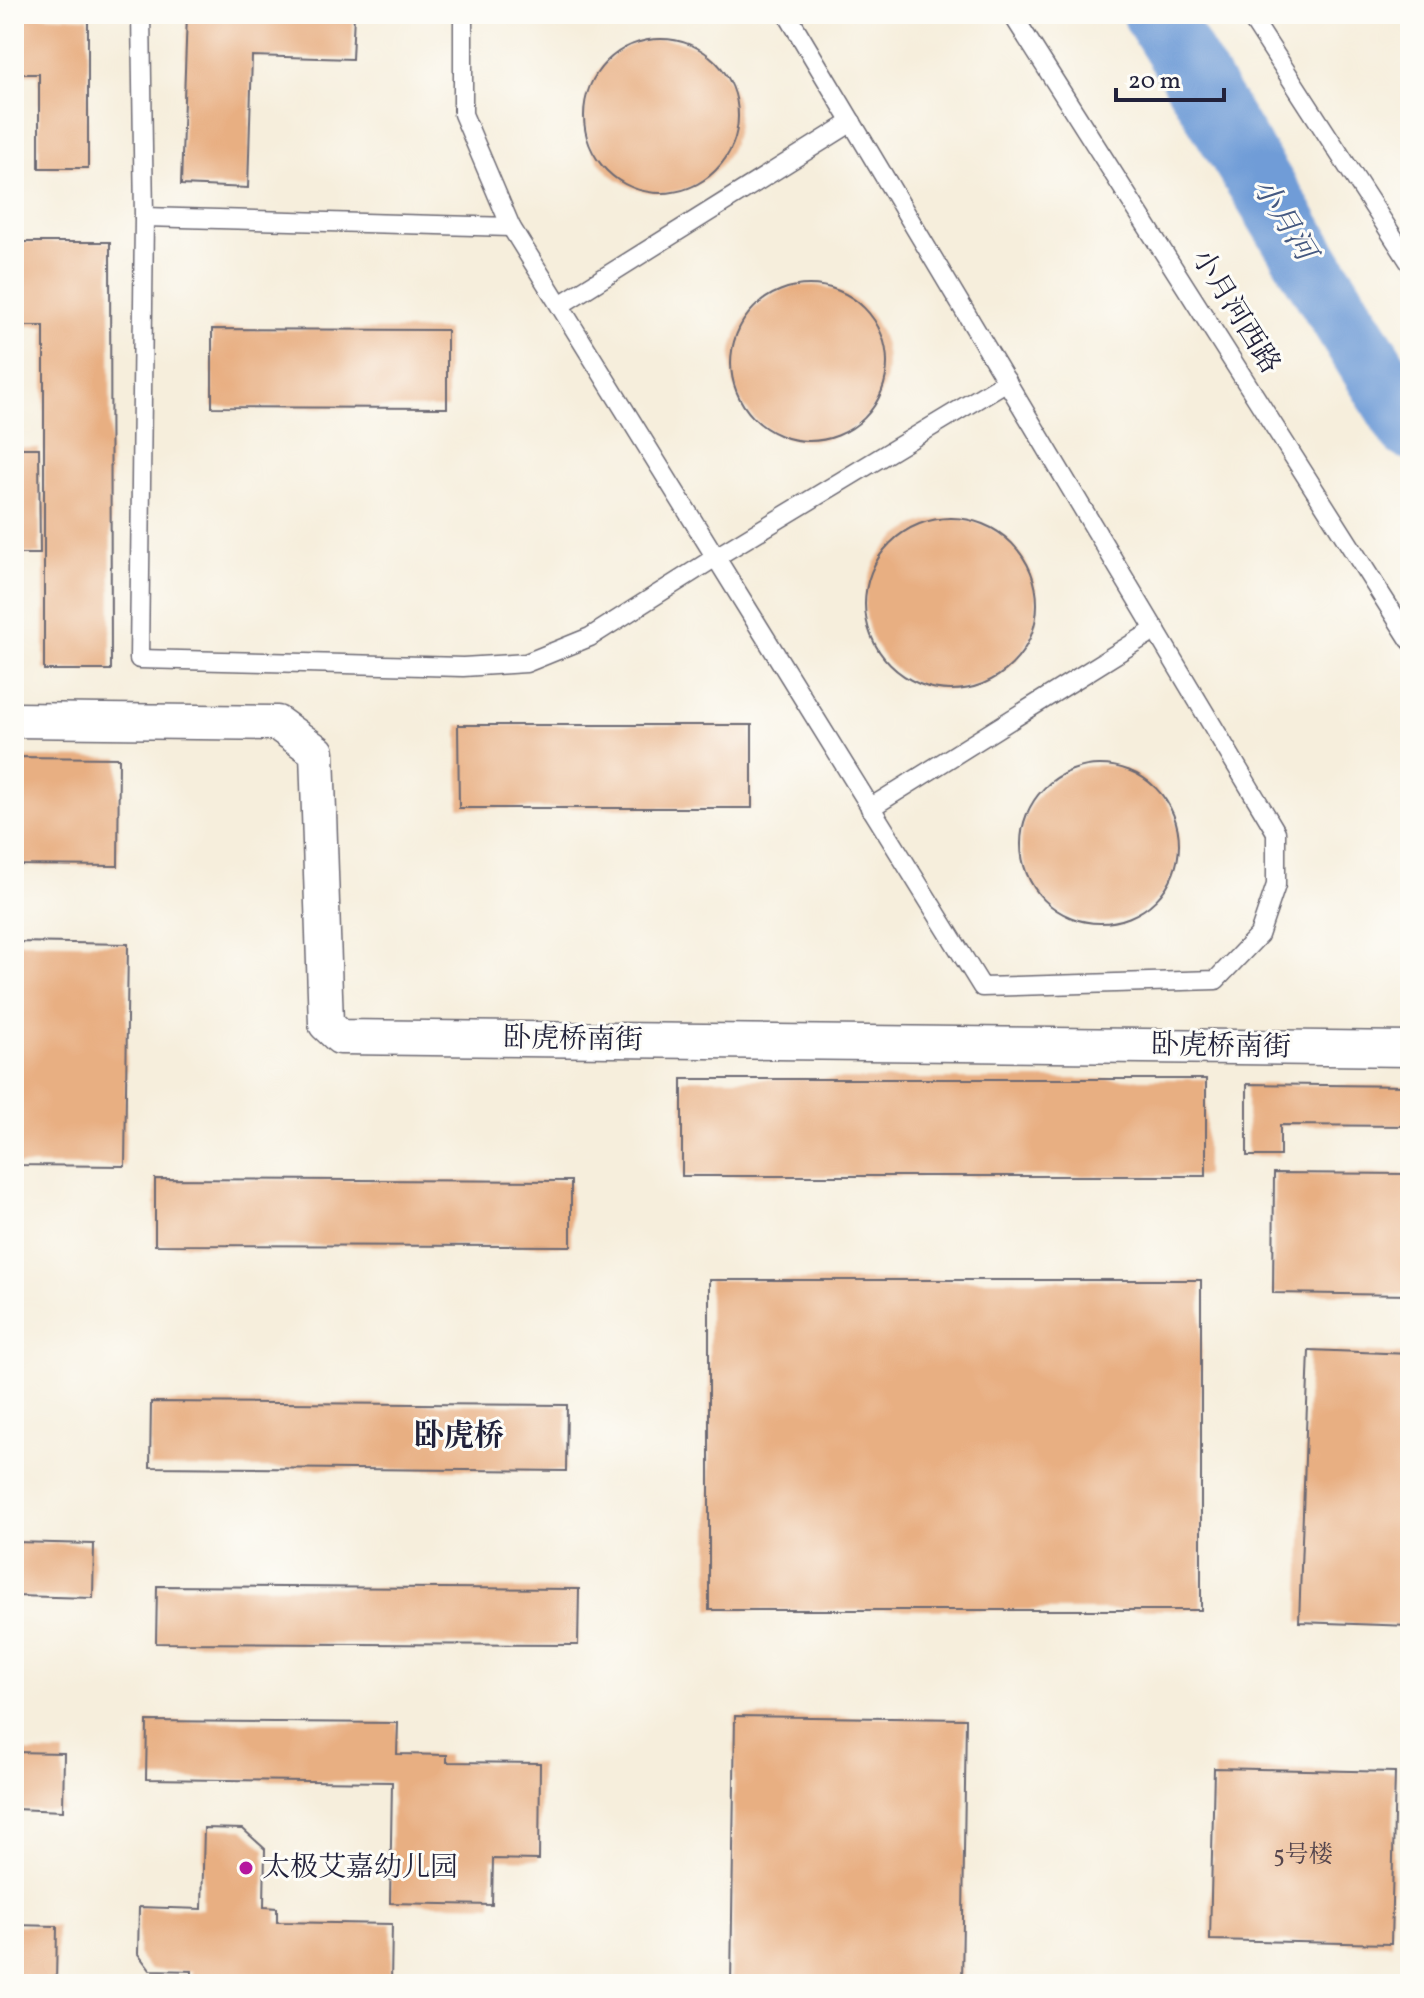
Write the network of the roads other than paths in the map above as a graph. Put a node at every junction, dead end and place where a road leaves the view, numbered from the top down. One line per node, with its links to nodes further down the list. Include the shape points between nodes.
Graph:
1 (141, 14): 7 (lane)
2 (463, 14): 8 (lane, via 463,114)
3 (787, 14): 6 (lane)
4 (1012, 14): 14 (lane, 小月河西路)
5 (1249, 14): 9 (lane)
6 (852, 122): 10 (lane); 11 (lane)
7 (144, 217): 8 (lane); 12 (lane, via 139,659 463,667 526,663 590,637)
8 (511, 227): 10 (lane)
9 (1410, 263)
10 (560, 305): 12 (lane)
11 (1007, 381): 12 (lane); 13 (lane)
12 (716, 557): 16 (lane)
13 (1156, 629): 16 (lane); 16 (lane, via 1276,832 1276,885 1259,935 1216,980 982,987)
14 (1410, 640)
15 (14, 720): 17 (street, 卧虎桥南街, via 277,723 317,752 326,1024 340,1037)
16 (870, 808)
17 (1410, 1049)

